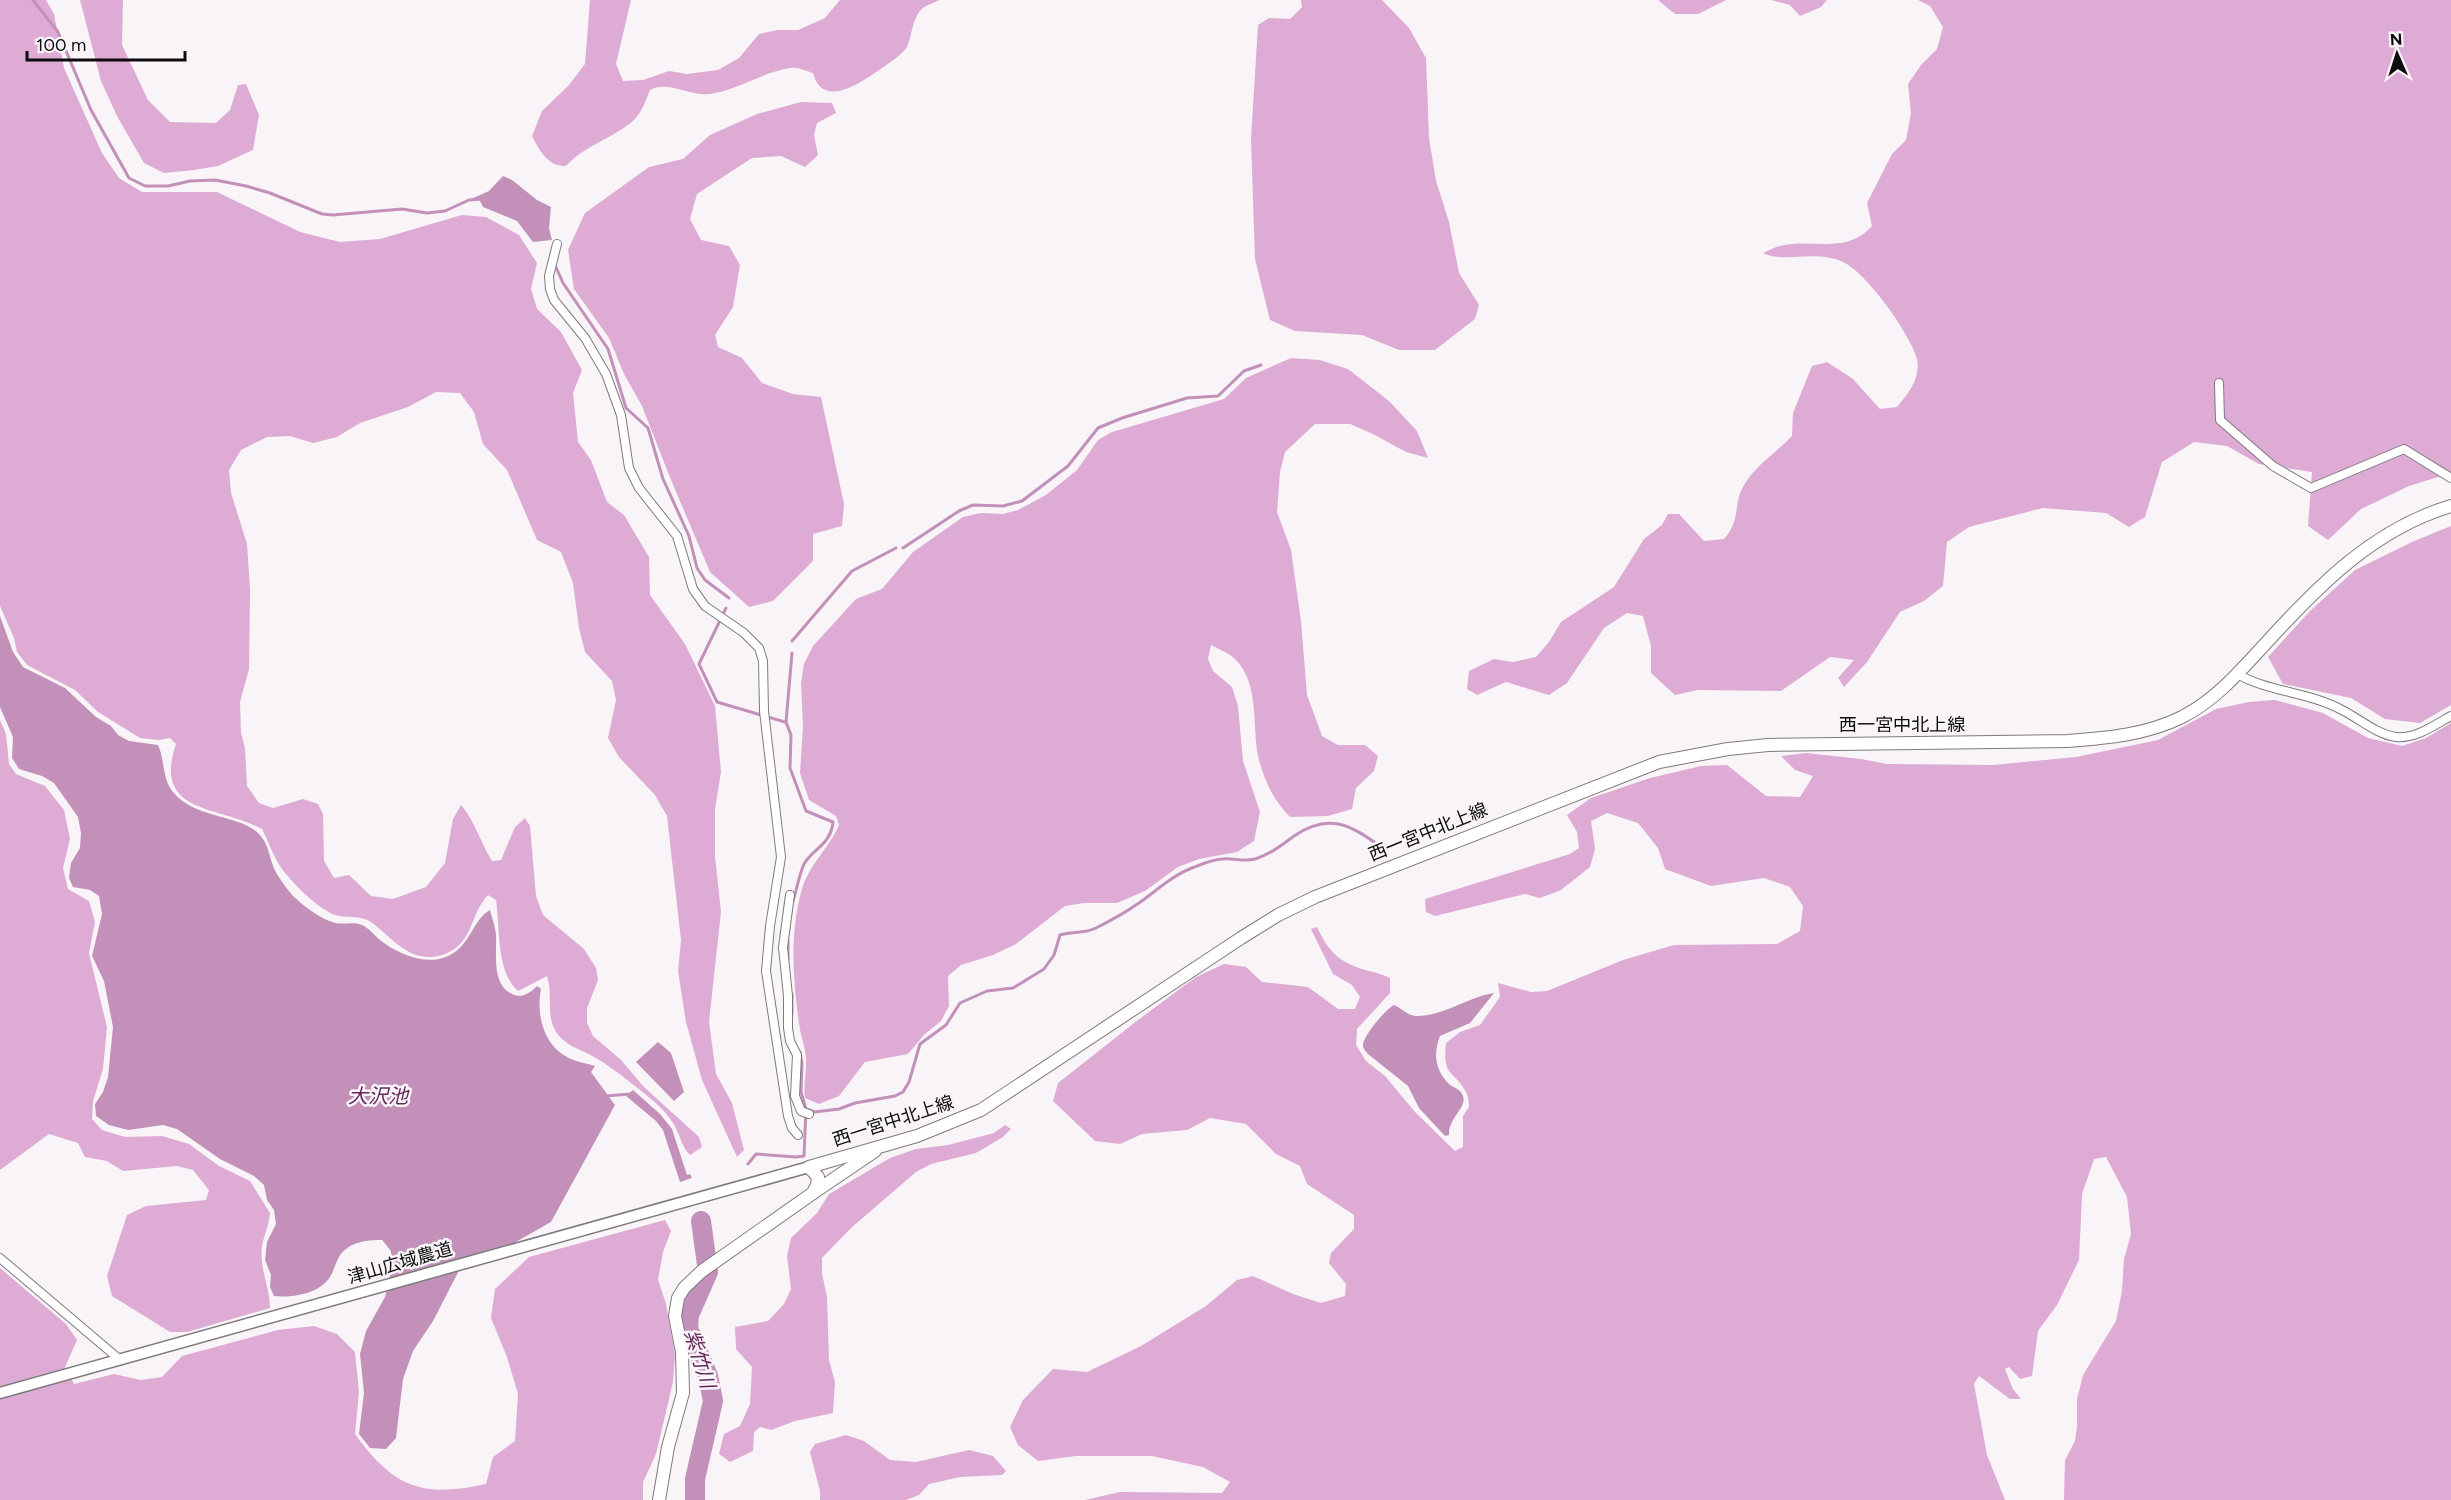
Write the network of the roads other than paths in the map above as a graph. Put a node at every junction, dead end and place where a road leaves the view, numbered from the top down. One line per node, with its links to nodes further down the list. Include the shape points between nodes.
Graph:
1 (557, 244): 9 (street, via 550,288 554,300 585,338 606,374 621,415 629,468 639,488 677,536 693,589 705,606 759,648 763,661 764,711 781,857 766,971 788,1116)
2 (2219, 382): 3 (street, via 2220,420 2273,466 2311,488 2404,449)
3 (2451, 478)
4 (2451, 506): 5 (main road, 西一宮中北上線, via 2403,525 2366,547 2333,573)
5 (2237, 674): 6 (street, via 2342,709 2384,734 2398,737 2414,735); 10 (main road, 西一宮中北上線, via 2184,717 2151,730 2115,737 1768,745 1659,762 1306,901 1241,938 981,1110)
6 (2451, 716)
7 (789, 895): 8 (street, via 783,947 788,1028 797,1055 795,1096 801,1111)
8 (809, 1114)
9 (798, 1135)
10 (881, 1147): 11 (main road, 西一宮中北上線); 12 (main road)
11 (809, 1167): 12 (main road, via 818,1177); 14 (street, 津山広域農道)
12 (813, 1193): 16 (main road, via 684,1288 676,1307 675,1325 681,1343 682,1402 668,1447)
13 (0, 1258): 14 (street)
14 (119, 1359): 15 (street, 津山広域農道)
15 (0, 1393)
16 (659, 1500)

